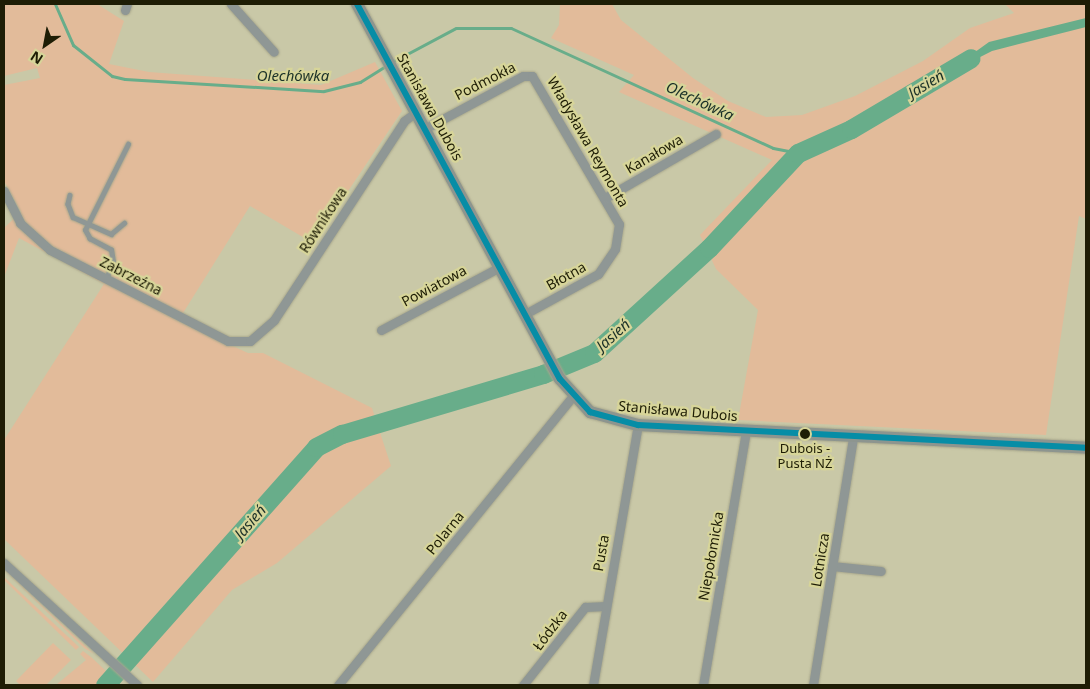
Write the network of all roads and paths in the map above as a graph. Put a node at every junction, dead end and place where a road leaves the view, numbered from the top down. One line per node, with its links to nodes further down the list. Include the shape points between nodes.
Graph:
1 (231, 4): 3 (street)
2 (357, 4): 5 (street, Stanisława Dubois)
3 (274, 52)
4 (532, 76): 6 (street, Podmokła, via 523,76); 11 (street, Władysława Reymonta)
5 (416, 112): 6 (street, Stanisława Dubois); 20 (street, Równikowa, via 404,121 274,320)
6 (426, 128): 16 (street, Stanisława Dubois)
7 (716, 134): 11 (street, Kanałowa)
8 (128, 144): 14 (lane)
9 (4, 191): 12 (street)
10 (70, 195): 14 (lane, via 69,212)
11 (604, 198): 15 (street, Władysława Reymonta)
12 (7, 214): 17 (street, Zabrzeźna, via 44,246)
13 (124, 223): 14 (lane, via 111,234)
14 (88, 224): 17 (lane, via 86,235 113,255)
15 (619, 224): 18 (street, Błotna, via 615,250 598,274)
16 (500, 266): 18 (street, Stanisława Dubois); 19 (street, Powiatowa)
17 (106, 279): 20 (street, Zabrzeźna, via 228,341)
18 (525, 314): 21 (street, Stanisława Dubois)
19 (381, 330)
20 (250, 341)
21 (572, 397): 22 (street, Stanisława Dubois, via 596,415); 31 (street, Polarna)
22 (638, 425): 23 (street, Stanisława Dubois); 29 (street, Pusta)
23 (746, 431): 24 (street, Stanisława Dubois); 34 (street, Niepołomicka)
24 (853, 438): 25 (street, Stanisława Dubois); 27 (street, Lotnicza)
25 (1086, 448)
26 (4, 564): 30 (street)
27 (832, 566): 28 (street); 35 (street, Lotnicza)
28 (881, 571)
29 (606, 606): 32 (street, Łódzka, via 585,607); 33 (street, Pusta)
30 (137, 685)
31 (338, 685)
32 (523, 685)
33 (593, 685)
34 (703, 685)
35 (813, 685)

